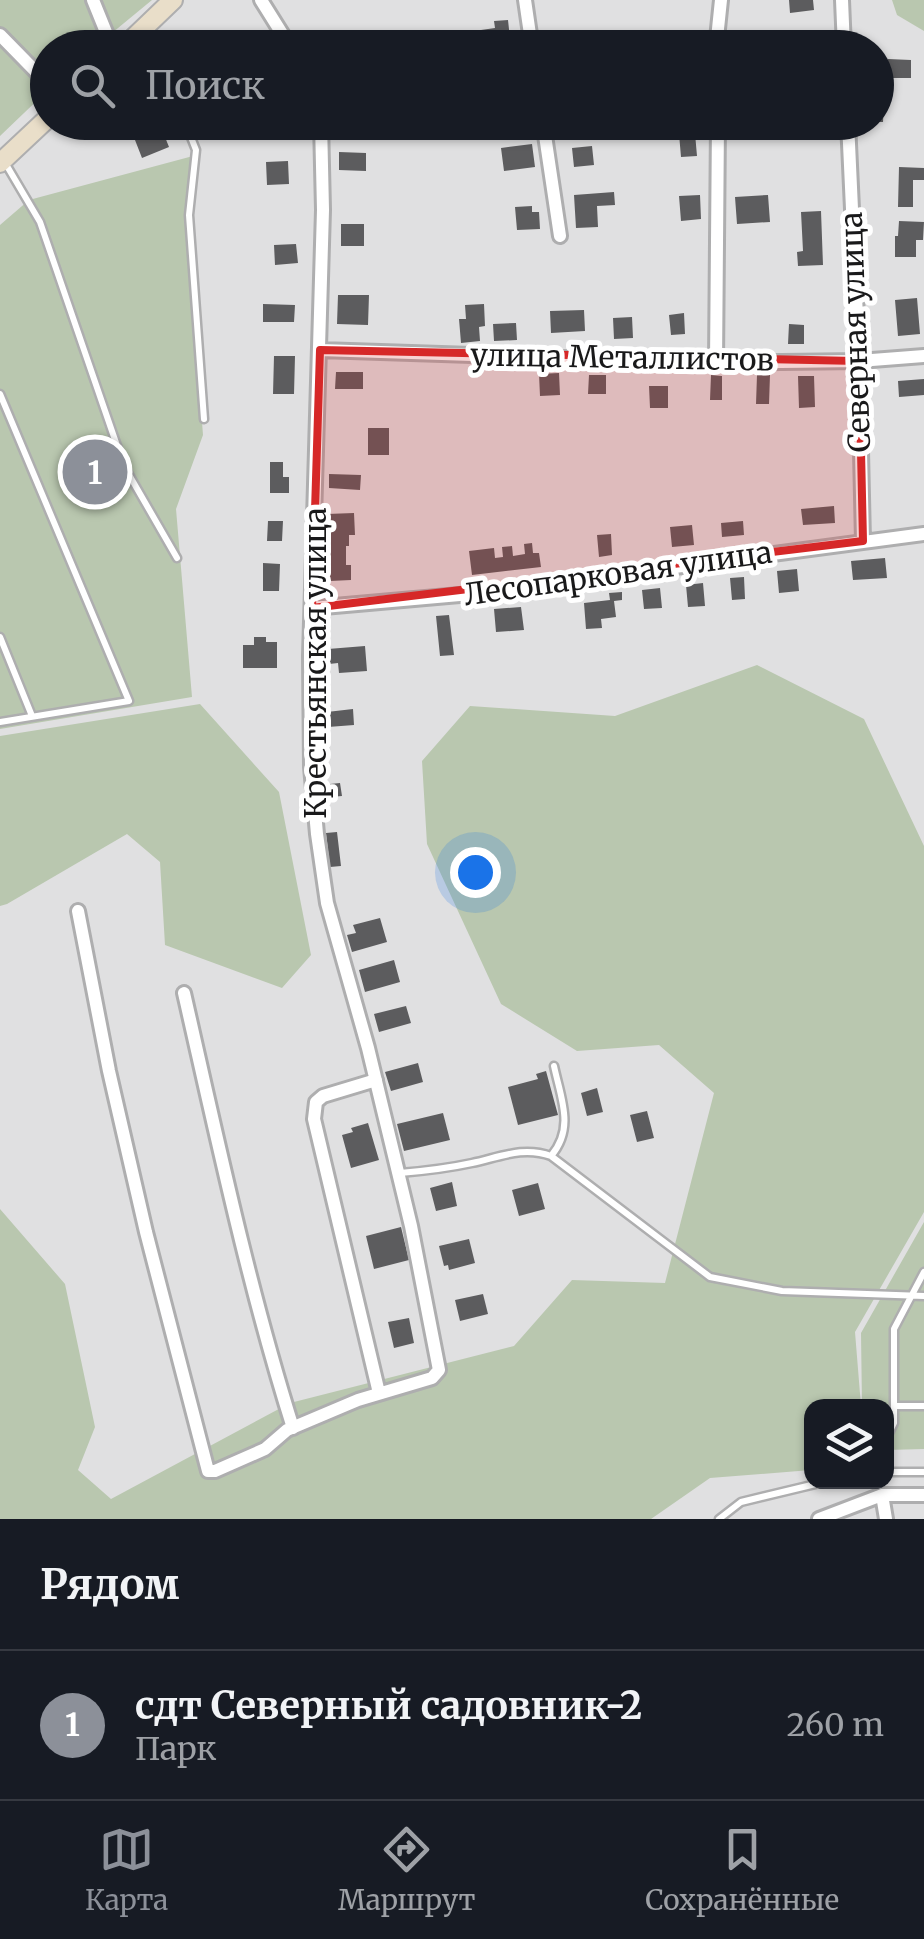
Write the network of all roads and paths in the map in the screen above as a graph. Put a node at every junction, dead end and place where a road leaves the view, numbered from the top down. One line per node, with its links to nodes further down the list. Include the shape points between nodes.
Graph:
1 (93, 0): 7 (street)
2 (173, 0): 8 (main road)
3 (261, 0): 9 (street)
4 (525, 0): 10 (street)
5 (721, 0): 11 (street)
6 (842, 0): 12 (street)
7 (105, 30)
8 (140, 30)
9 (280, 30)
10 (529, 30)
11 (718, 30)
12 (843, 30)
13 (0, 35): 14 (street)
14 (30, 66)
15 (30, 135): 21 (main road)
16 (192, 140): 28 (lane, via 189,215)
17 (321, 140): 23 (street, Крестьянская улица)
18 (546, 140): 22 (street)
19 (718, 140): 26 (street)
20 (849, 140): 25 (street, Северная улица)
21 (2, 162): 31 (lane, via 40,222 124,466)
22 (560, 236)
23 (320, 350): 26 (street, улица Металлистов); 32 (street, Крестьянская улица)
24 (924, 356): 25 (street, улица Металлистов)
25 (859, 361): 26 (street, улица Металлистов); 30 (street, Северная улица)
26 (716, 363)
27 (0, 394): 34 (lane, via 129,701)
28 (204, 418)
29 (924, 534): 30 (street, Лесопарковая улица)
30 (863, 541): 32 (street, Лесопарковая улица, via 472,594)
31 (177, 558)
32 (312, 608): 39 (street, Крестьянская улица, via 317,834 327,904)
33 (0, 637): 34 (lane)
34 (32, 716): 35 (lane)
35 (0, 722)
36 (78, 911): 49 (street, via 146,1232 208,1471 264,1449)
37 (184, 993): 49 (street)
38 (554, 1066): 40 (lane, via 566,1126)
39 (376, 1080): 41 (street, Крестьянская улица); 45 (street, via 322,1096 314,1119)
40 (551, 1156): 41 (lane, via 521,1151); 43 (lane, via 710,1277 782,1291)
41 (398, 1173): 45 (street, Крестьянская улица, via 439,1370)
42 (924, 1272): 43 (lane)
43 (911, 1295): 44 (lane); 46 (lane, via 894,1329)
44 (924, 1296)
45 (379, 1393): 49 (street)
46 (894, 1399)
47 (894, 1406): 48 (lane)
48 (924, 1406)
49 (293, 1428)
50 (894, 1472): 51 (lane)
51 (924, 1472)
52 (804, 1487): 55 (lane, via 741,1502)
53 (882, 1494): 54 (street); 56 (street); 57 (street)
54 (924, 1495)
55 (719, 1519)
56 (818, 1519)
57 (886, 1519)

